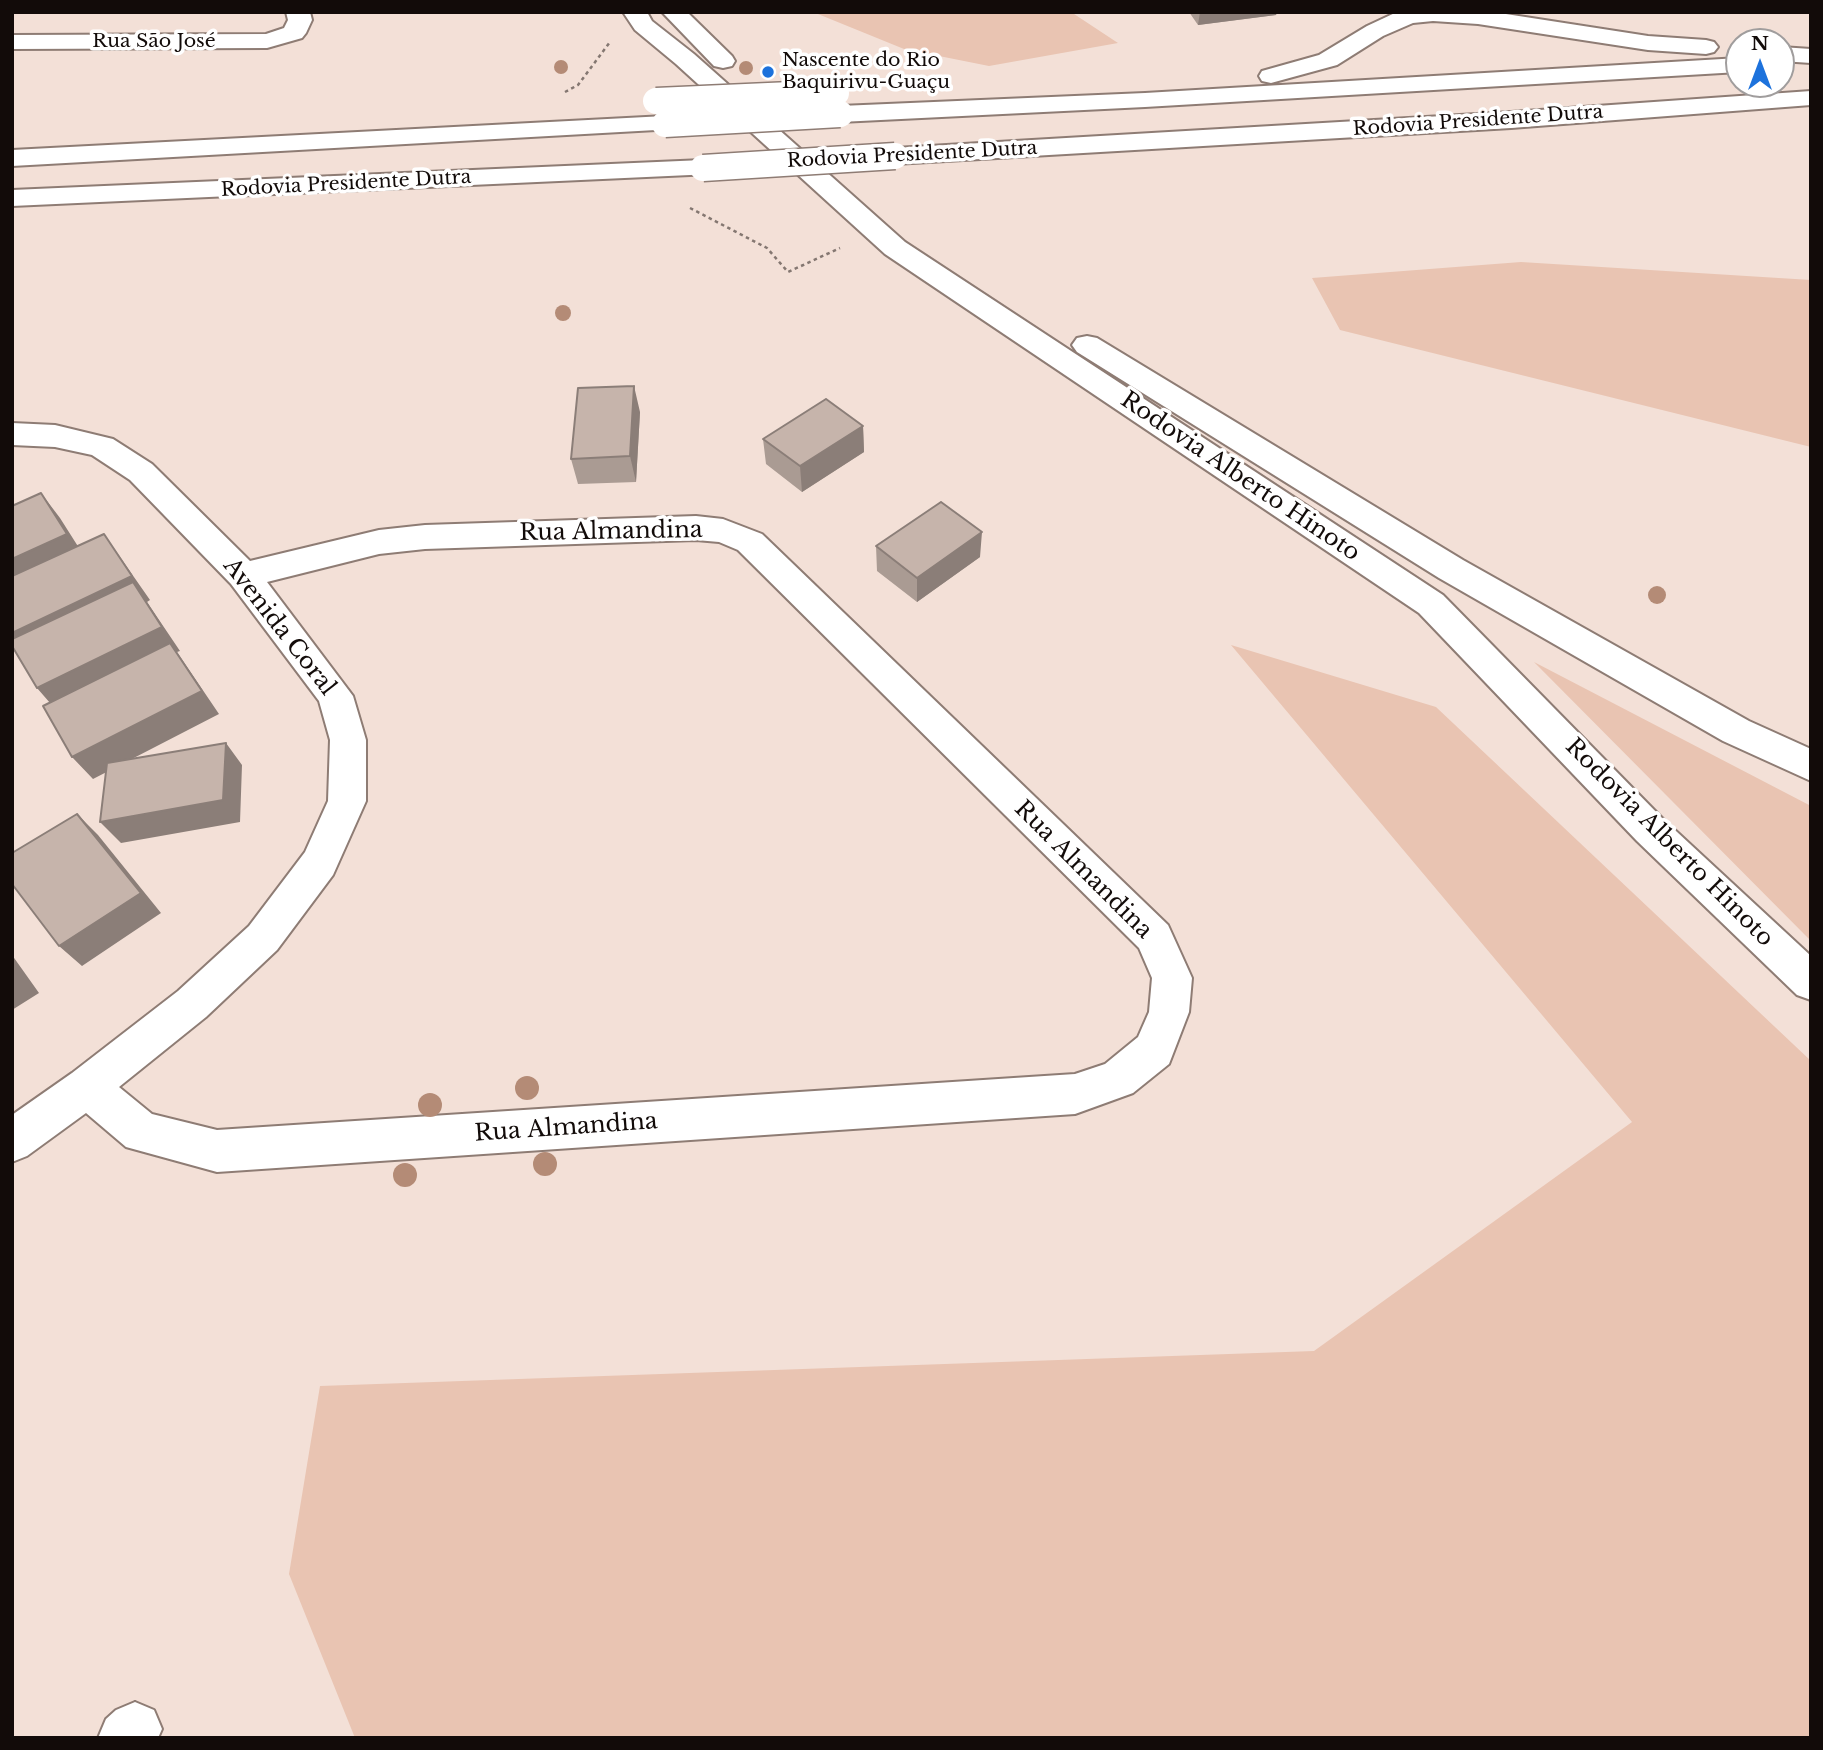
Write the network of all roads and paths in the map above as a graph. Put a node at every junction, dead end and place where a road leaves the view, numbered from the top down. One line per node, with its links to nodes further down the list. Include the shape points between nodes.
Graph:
1 (673, 12): 17 (main road, Rodovia Alberto Hinoto, via 889,210 991,287 1451,569)
2 (1405, 14): 6 (main road, via 1478,17 1647,43); 10 (main road, via 1313,65)
3 (296, 23): 5 (main road, Rua São José, via 267,41)
4 (626, 24): 8 (path, via 578,85); 20 (main road, Rodovia Alberto Hinoto, via 643,25 685,59 895,248 1431,604 1650,830)
5 (12, 42)
6 (1725, 49)
7 (1725, 66): 10 (main road, Rodovia Presidente Dutra)
8 (558, 97)
9 (1811, 98): 12 (main road, Rodovia Presidente Dutra, bridge, via 703,168)
10 (1145, 100): 11 (main road, Rodovia Presidente Dutra, bridge, via 838,104 661,113)
11 (12, 158)
12 (12, 198)
13 (680, 203): 14 (path, via 767,248 788,272)
14 (849, 244)
15 (12, 434): 16 (main road, Avenida Coral, via 55,436 102,447 141,472)
16 (243, 575): 21 (main road, Avenida Coral, via 335,696 348,740 347,801 319,863 263,938 192,1004); 21 (main road, Rua Almandina, via 379,542 425,537 696,528 723,531 750,542 1154,937 1172,978 1169,1012 1154,1050 1118,1079 1075,1094 216,1151 142,1132)
17 (1736, 731): 18 (main road); 19 (main road, Rodovia Alberto Hinoto)
18 (1811, 754)
19 (1811, 766)
20 (1811, 982)
21 (88, 1087): 22 (main road, Avenida Coral)
22 (12, 1141)

